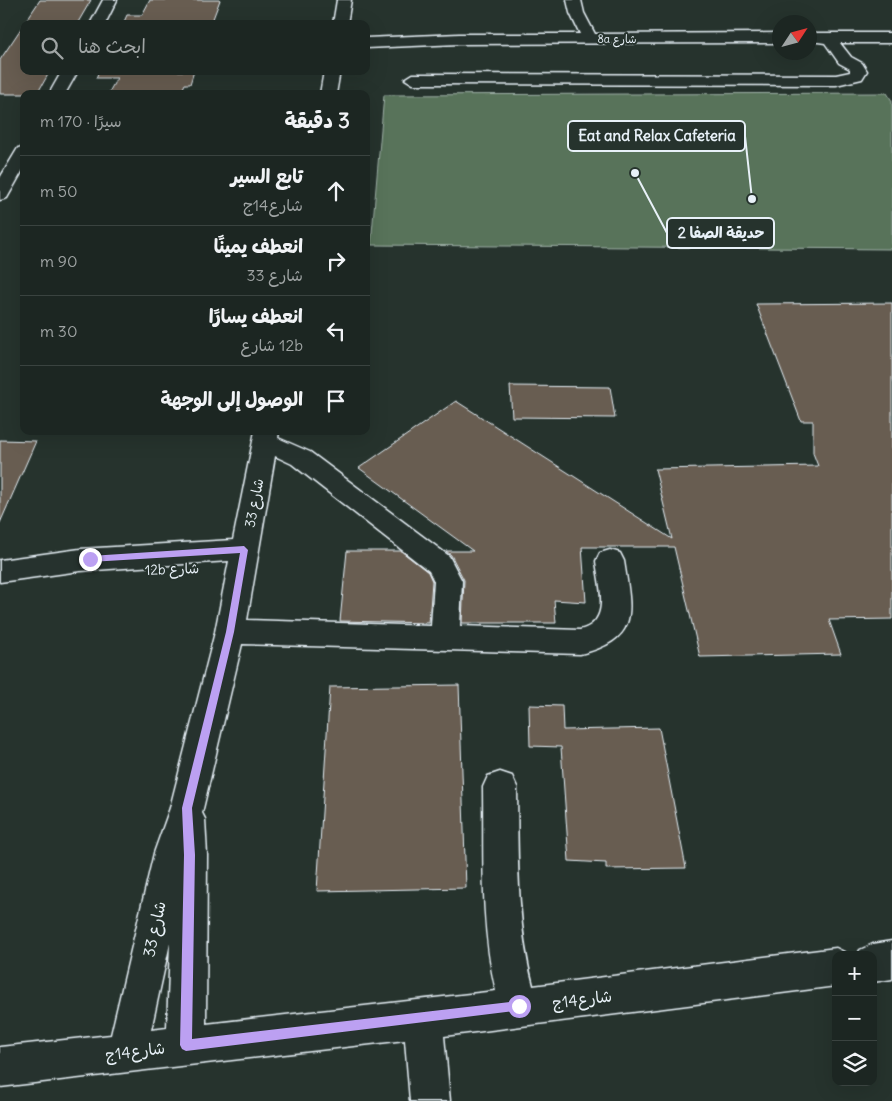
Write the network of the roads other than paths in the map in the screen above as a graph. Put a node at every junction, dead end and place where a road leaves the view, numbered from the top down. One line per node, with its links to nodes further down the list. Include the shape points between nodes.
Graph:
1 (110, 0): 4 (street)
2 (344, 0): 5 (street)
3 (576, 6): 16 (street); 17 (street)
4 (99, 20)
5 (341, 20)
6 (671, 23): 18 (street, via 660,28)
7 (732, 23): 8 (street)
8 (772, 24)
9 (370, 37): 15 (street, 8a شارع)
10 (772, 38): 18 (street, 8a شارع)
11 (817, 38): 12 (street)
12 (829, 38): 13 (street); 20 (street, via 845,60)
13 (846, 38): 14 (street); 20 (street, via 859,62)
14 (892, 38)
15 (462, 39): 16 (street, 8a شارع); 19 (street, 8a شارع); 24 (street)
16 (566, 39): 17 (street, 8a شارع)
17 (590, 39): 18 (street, 8a شارع)
18 (661, 39)
19 (370, 43)
20 (856, 66): 24 (street, via 859,71 856,76 836,80)
21 (68, 75): 25 (street)
22 (331, 75): 26 (street)
23 (413, 79): 24 (street)
24 (468, 79)
25 (59, 90)
26 (329, 90)
27 (20, 159): 28 (street)
28 (4, 188)
29 (266, 438): 30 (street, شارع 33); 34 (street, via 301,458 439,564 448,581)
30 (243, 558): 32 (street, 12b شارع, via 59,572); 33 (street, شارع 33)
31 (610, 561): 34 (street, via 614,623 607,633 595,640)
32 (7, 570)
33 (230, 632): 34 (street); 36 (street, شارع 33)
34 (445, 638)
35 (500, 787): 40 (street, via 502,910 508,962)
36 (187, 808): 42 (street, شارع 33, via 190,855); 43 (street, شارع 33, via 169,860)
37 (892, 960): 38 (street)
38 (877, 962)
39 (832, 967): 40 (street, شارع14ج)
40 (519, 1006): 41 (street, شارع14ج)
41 (423, 1018): 42 (street, شارع14ج); 45 (street)
42 (186, 1045): 43 (street, شارع14ج)
43 (127, 1052): 44 (street, شارع14ج)
44 (0, 1067)
45 (430, 1101)

